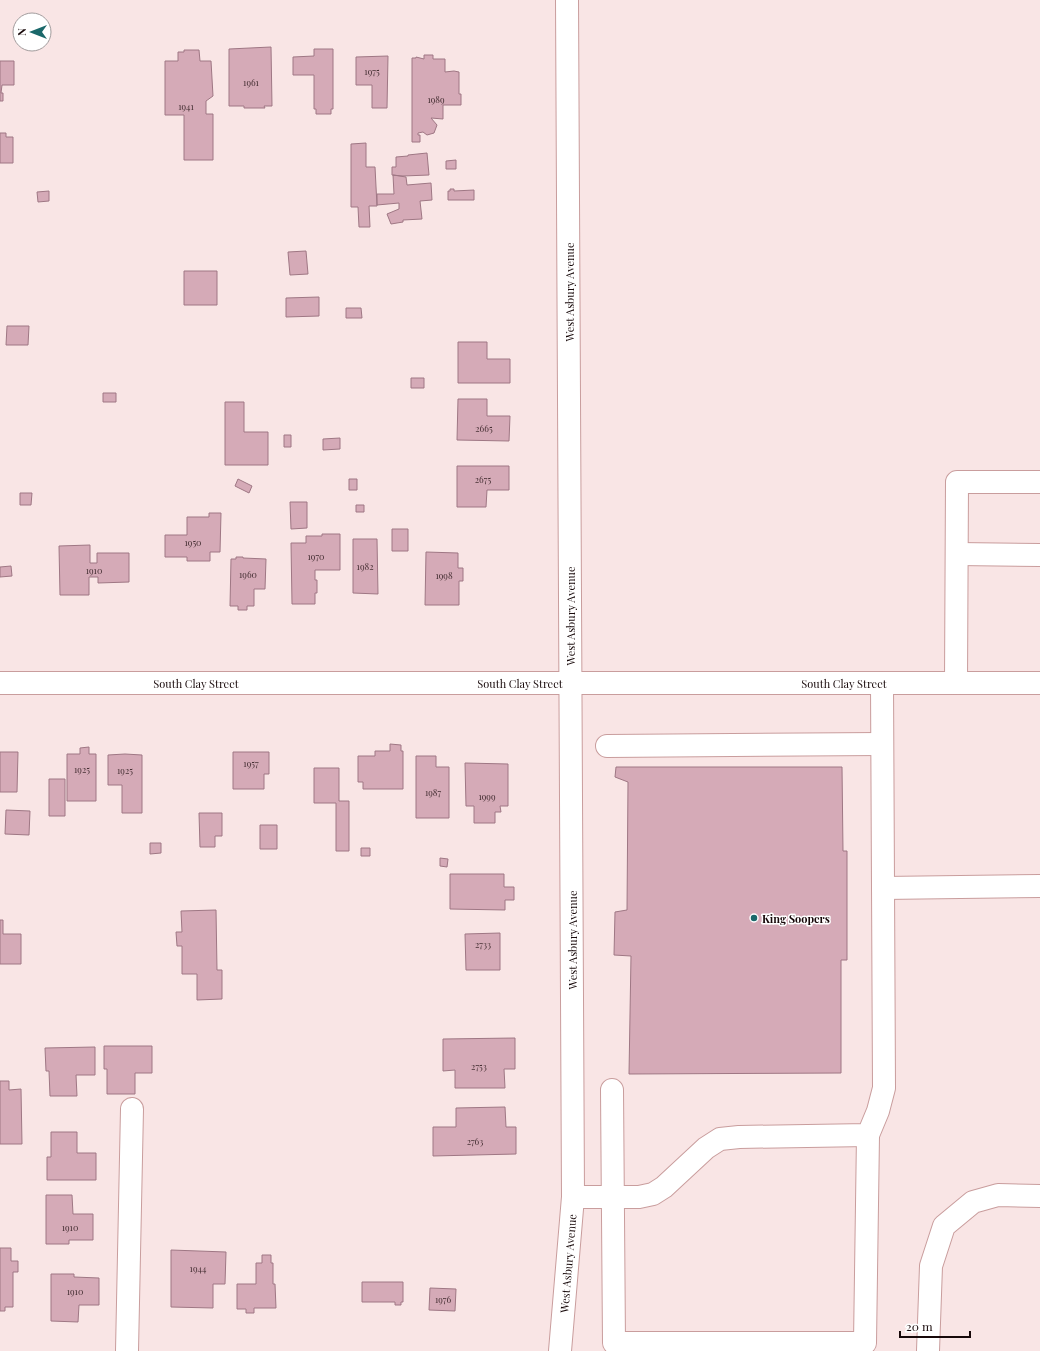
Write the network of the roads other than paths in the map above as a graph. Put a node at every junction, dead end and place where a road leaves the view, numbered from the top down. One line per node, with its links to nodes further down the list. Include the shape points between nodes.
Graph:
1 (567, 0): 6 (street, West Asbury Avenue)
2 (1040, 482): 3 (street, via 957,482)
3 (957, 554): 4 (street); 8 (street)
4 (1040, 555)
5 (0, 683): 6 (street, South Clay Street)
6 (570, 683): 7 (street, South Clay Street); 18 (street, West Asbury Avenue)
7 (882, 683): 8 (street, South Clay Street); 10 (street)
8 (956, 683): 9 (street, South Clay Street)
9 (1040, 683)
10 (882, 744): 11 (street); 13 (street)
11 (606, 746)
12 (1040, 886): 13 (street)
13 (883, 888): 16 (street, via 884,1088)
14 (612, 1090): 19 (street)
15 (132, 1108): 20 (street)
16 (868, 1135): 19 (street, via 720,1139 653,1194); 19 (street, via 864,1343 614,1343)
17 (1040, 1196): 22 (street, via 998,1195 972,1202 944,1226 931,1266)
18 (573, 1197): 19 (street); 21 (street, West Asbury Avenue)
19 (614, 1197)
20 (127, 1351)
21 (560, 1351)
22 (928, 1351)

